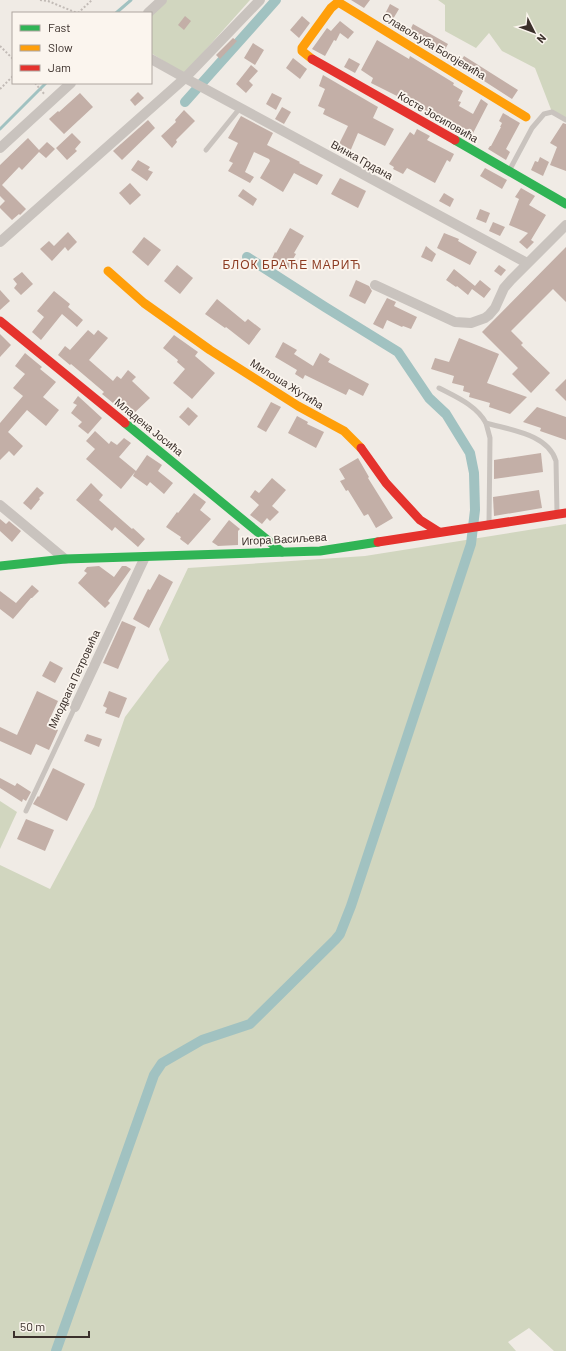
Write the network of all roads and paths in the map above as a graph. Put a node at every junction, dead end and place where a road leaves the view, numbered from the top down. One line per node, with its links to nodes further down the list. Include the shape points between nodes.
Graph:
1 (40, 0): 6 (path)
2 (92, 0): 7 (path)
3 (162, 0): 8 (street)
4 (260, 0): 14 (street)
5 (337, 1): 10 (street, Славољуба Богојевића); 20 (street, Славољуба Богојевића)
6 (75, 12)
7 (78, 12)
8 (149, 12)
9 (0, 46): 11 (path)
10 (302, 48): 24 (street, Косте Јосиповића, via 307,56)
11 (12, 58)
12 (152, 60): 14 (street, Винка Грдана)
13 (12, 77): 17 (path)
14 (185, 78): 19 (street, Винка Грдана); 27 (street)
15 (36, 84): 18 (path)
16 (70, 84): 18 (street)
17 (0, 89)
18 (51, 102): 22 (street)
19 (240, 108): 23 (lane); 28 (street, Винка Грдана)
20 (526, 117)
21 (566, 120): 24 (lane, via 552,112 544,114 532,128)
22 (0, 148)
23 (206, 150)
24 (508, 172): 25 (street, Косте Јосиповића)
25 (566, 204)
26 (566, 225): 28 (street)
27 (0, 242)
28 (527, 264): 30 (street, via 504,288 489,315 471,323 454,322)
29 (108, 271): 37 (street, Милоша Жутића, via 144,303 210,350 298,406 344,431 359,445 386,483 420,520)
30 (375, 285)
31 (0, 321): 38 (street, Младена Јосића)
32 (439, 388): 33 (lane, via 477,411)
33 (486, 423): 35 (lane, via 537,438 554,453); 36 (lane, via 490,438)
34 (0, 505): 40 (street)
35 (562, 514): 36 (street, Игора Васиљева)
36 (486, 526): 37 (street, Игора Васиљева)
37 (439, 532): 38 (street, Игора Васиљева, via 320,551)
38 (282, 552): 39 (street, Игора Васиљева)
39 (145, 557): 40 (street, Игора Васиљева); 42 (street, Миодрага Петровића)
40 (65, 559): 41 (street, Игора Васиљева)
41 (0, 566)
42 (75, 707): 43 (lane, Миодрага Петровића)
43 (26, 811)

